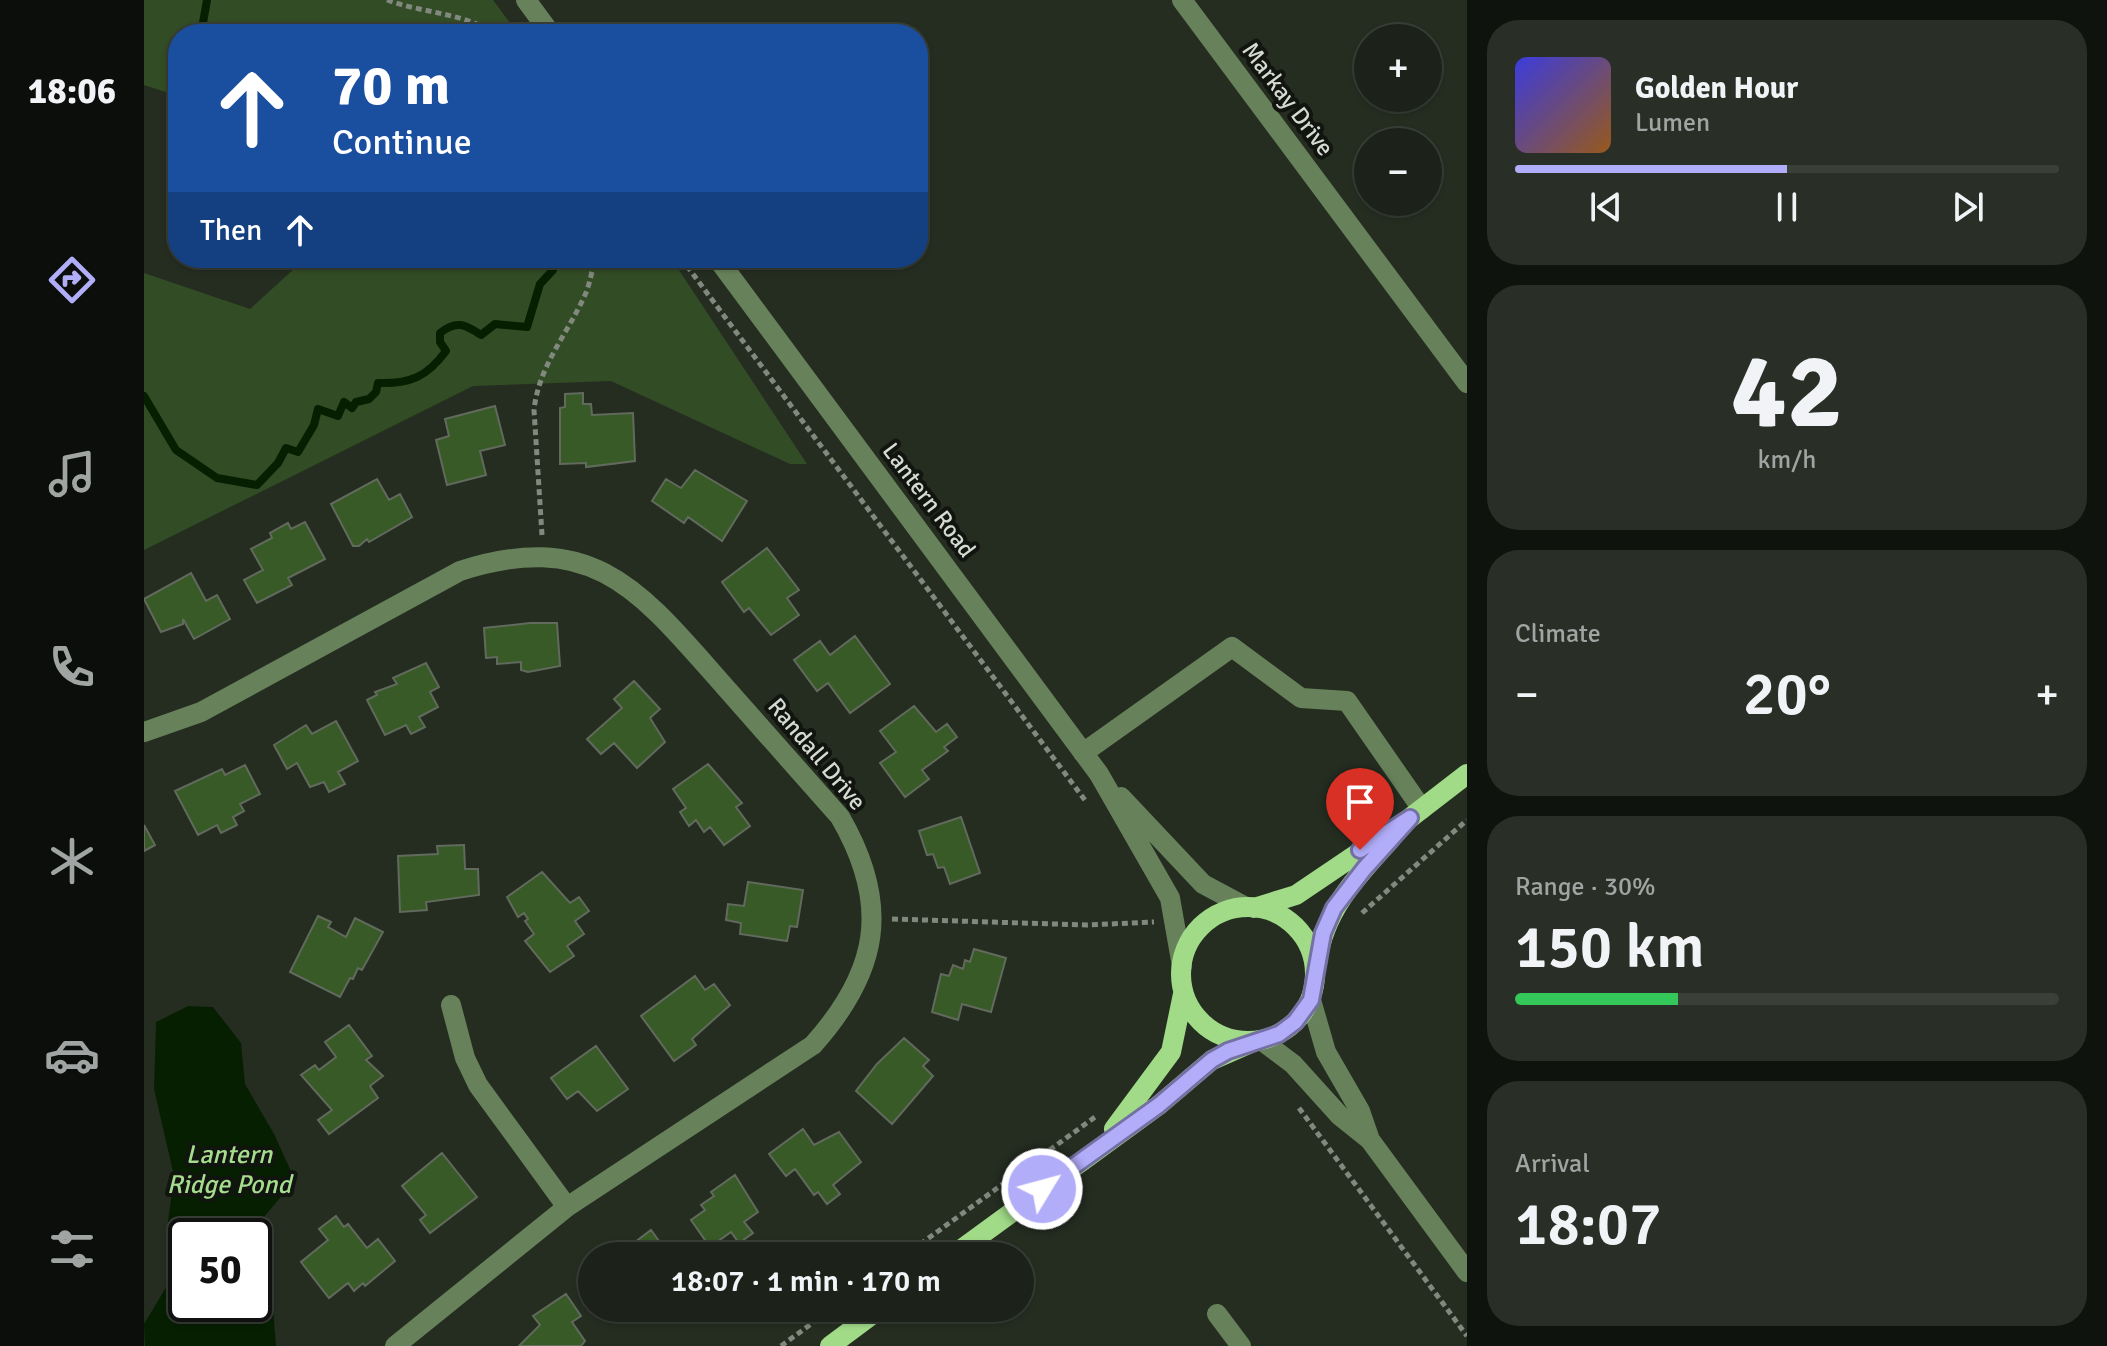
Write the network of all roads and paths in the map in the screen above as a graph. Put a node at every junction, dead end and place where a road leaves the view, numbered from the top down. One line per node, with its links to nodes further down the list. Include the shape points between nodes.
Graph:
1 (387, 0): 4 (path)
2 (526, 0): 5 (street)
3 (1182, 0): 9 (street, Markay Drive)
4 (473, 24)
5 (544, 24)
6 (592, 268): 10 (path, via 586,294 536,391)
7 (688, 268): 15 (path)
8 (724, 268): 12 (street, Lantern Road)
9 (1467, 383)
10 (543, 556): 11 (street, Randall Drive, via 505,557 460,571 201,712); 29 (street, Randall Drive, via 614,576 657,610 840,817 855,843 871,897 867,957 858,986 813,1045)
11 (144, 732)
12 (1083, 753): 13 (street, Lantern Road); 16 (street, via 1232,647 1301,698 1347,701)
13 (1099, 774): 18 (street, Lantern Road, via 1203,884); 20 (street, Lantern Road, via 1170,898)
14 (1467, 774): 16 (main road)
15 (1080, 795)
16 (1416, 814): 18 (main road, via 1296,895); 21 (main road, via 1334,908)
17 (1467, 820): 19 (path)
18 (1250, 908): 20 (main road, via 1211,918 1187,946); 21 (main road, via 1279,916 1299,931 1312,951)
19 (1358, 917)
20 (1182, 966): 22 (main road)
21 (1316, 971): 23 (main road)
22 (1183, 994): 25 (main road, via 1213,1031); 28 (main road, via 1171,1052)
23 (1311, 1000): 25 (main road, via 1288,1029); 27 (street, via 1326,1052 1360,1111)
24 (451, 1005): 29 (street, via 478,1085)
25 (1257, 1041): 27 (street, via 1293,1064); 28 (main road, via 1212,1060 1159,1105)
26 (1099, 1114): 30 (path)
27 (1370, 1140): 32 (street)
28 (1104, 1141): 31 (main road)
29 (567, 1207): 36 (street, Randall Drive)
30 (923, 1242)
31 (971, 1242)
32 (1467, 1272)
33 (1217, 1314): 39 (street)
34 (814, 1322): 37 (path)
35 (862, 1322): 38 (main road)
36 (395, 1346)
37 (781, 1346)
38 (830, 1346)
39 (1241, 1346)

